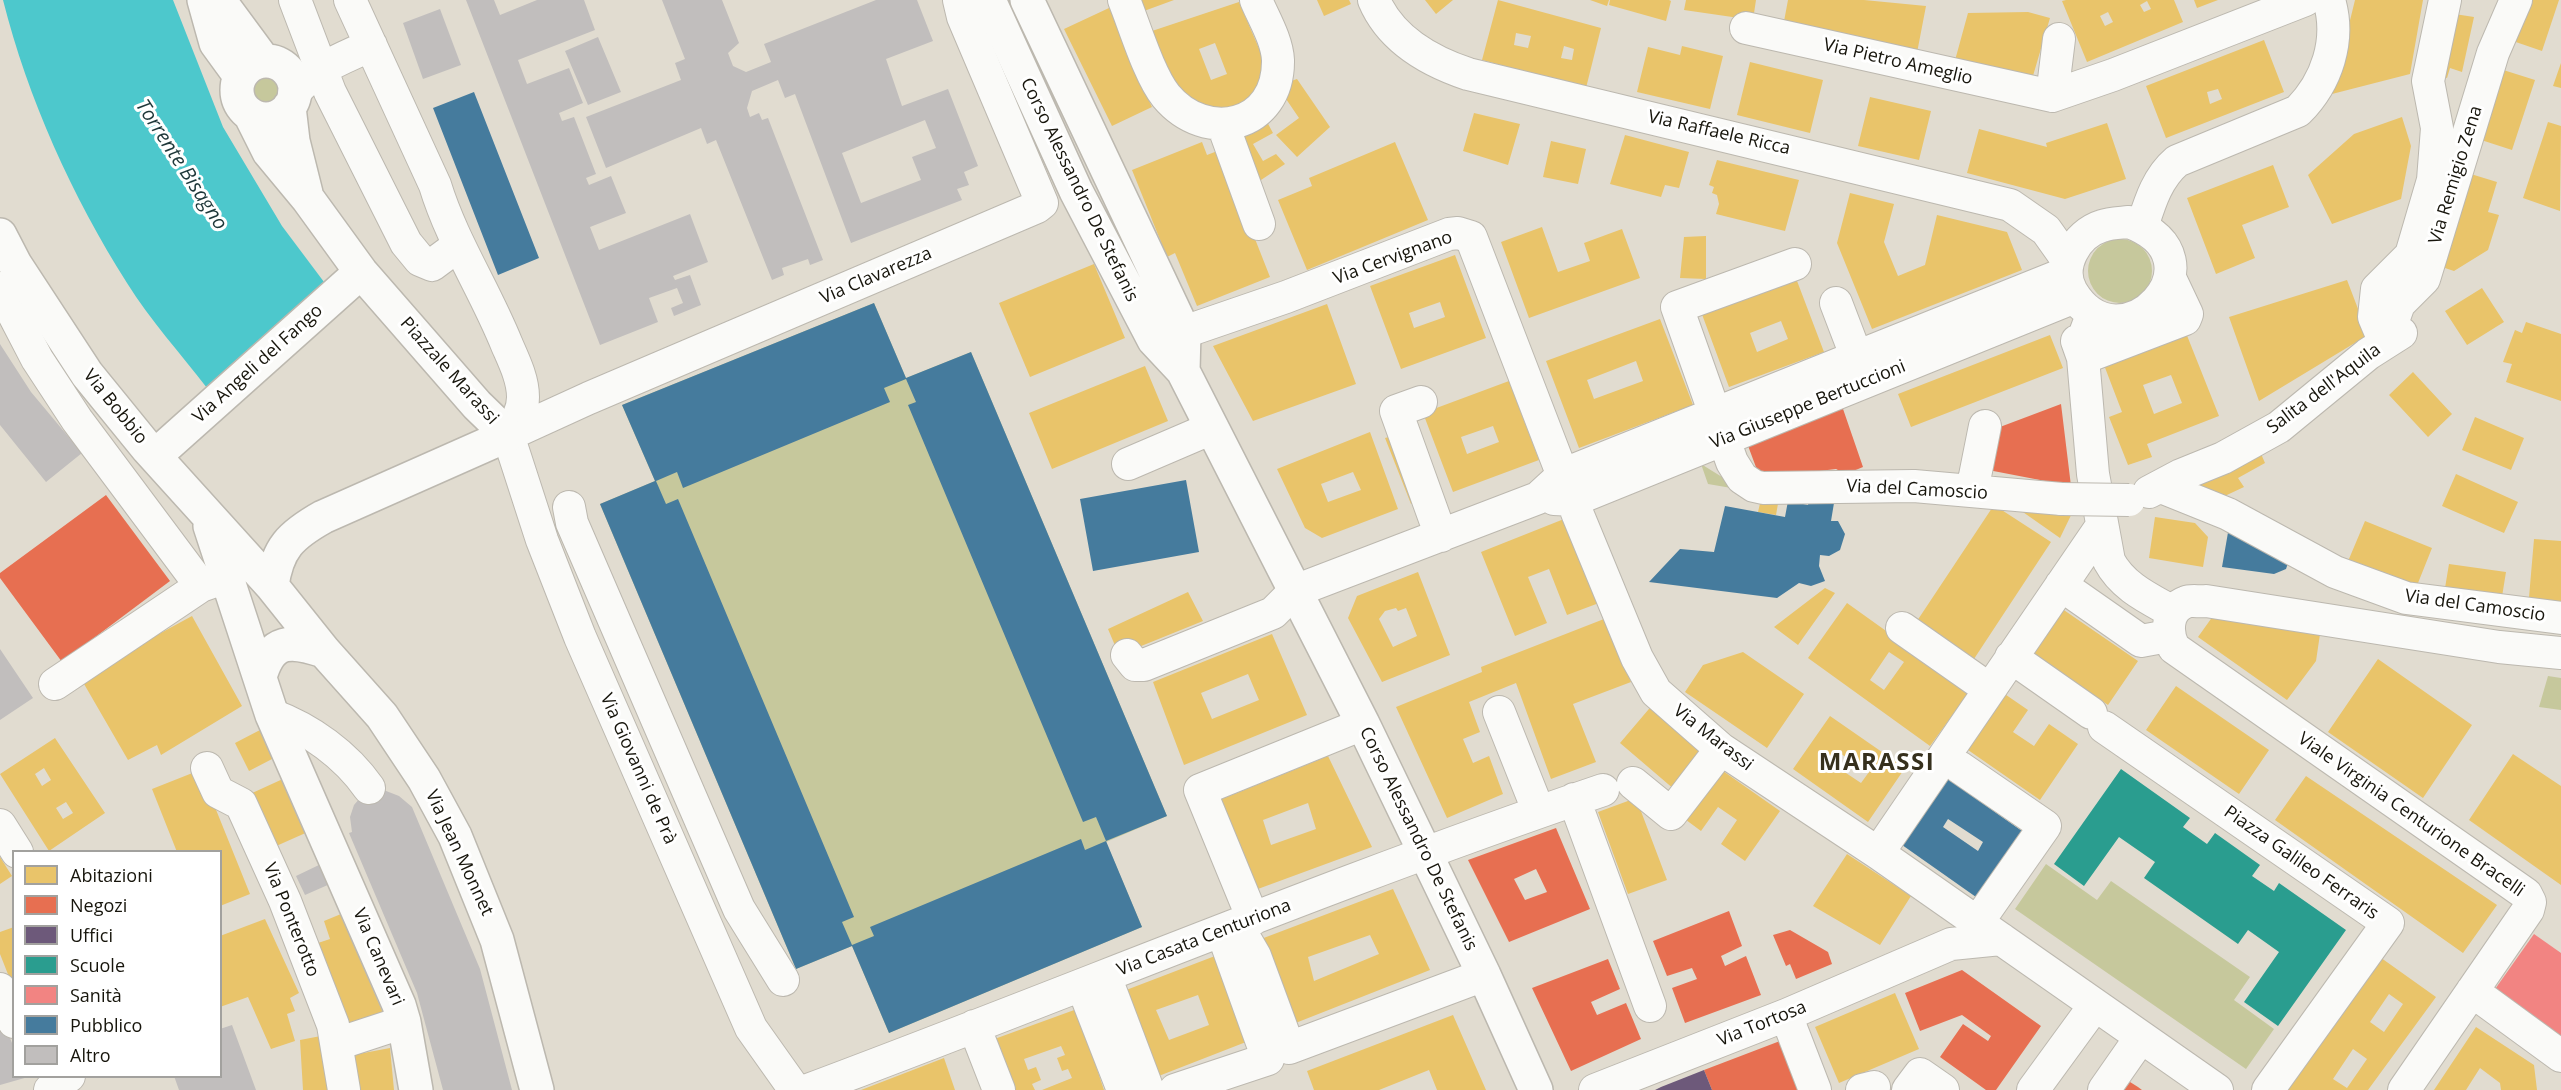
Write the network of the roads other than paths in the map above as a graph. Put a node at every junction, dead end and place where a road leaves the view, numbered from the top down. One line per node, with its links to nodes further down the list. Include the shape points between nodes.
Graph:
1 (204, 0): 18 (main road, Piazzale Marassi, via 216,43)
2 (219, 0): 18 (main road, Piazzale Marassi)
3 (295, 0): 18 (street, Piazzale Marassi)
4 (350, 0): 17 (street, Piazzale Marassi)
5 (959, 0): 43 (street, Via Clavarezza, via 1042,203)
6 (988, 0): 39 (main road, Corso Alessandro De Stefanis, via 1076,191 1154,340)
7 (1027, 0): 36 (main road, Corso Alessandro De Stefanis)
8 (1124, 0): 20 (street, via 1165,95 1193,116)
9 (1256, 0): 20 (street, via 1276,47 1276,78 1270,96 1259,110 1238,123)
10 (1374, 0): 22 (street, Via Raffaele Ricca, via 1386,22 1420,54 1468,74)
11 (2305, 0): 19 (street)
12 (2329, 0): 24 (street, via 2331,54 2312,97 2298,111 2177,161 2158,184)
13 (2445, 0): 35 (street, via 2428,81 2437,128 2433,180 2411,255 2377,289)
14 (2516, 0): 35 (street, Via Remigio Zena, via 2493,53 2424,279 2400,304)
15 (1746, 28): 19 (street, Via Pietro Ameglio)
16 (2059, 39): 19 (street)
17 (370, 45): 18 (street, Piazzale Marassi); 27 (street, Piazzale Marassi)
18 (287, 78): 21 (main road, Piazzale Marassi, via 293,141); 21 (main road, Piazzale Marassi, via 283,113 269,119 250,114 269,152); 27 (street, Piazzale Marassi, via 420,260 432,265)
19 (2052, 96)
20 (1223, 125): 23 (street)
21 (308, 199): 29 (main road, Piazzale Marassi)
22 (2010, 205): 25 (street, via 2060,215); 32 (street, Via Raffaele Ricca, via 2046,230)
23 (1259, 224)
24 (2142, 227): 25 (street, via 2129,222 2114,223); 31 (street, via 2161,242)
25 (2086, 233): 32 (street, via 2075,246)
26 (0, 235): 30 (main road, Via Bobbio)
27 (459, 245): 43 (street, Piazzale Marassi, via 494,311 523,389 521,413)
28 (1795, 264): 44 (street, Via Giuseppe Bertuccioni, via 1677,307)
29 (362, 272): 43 (main road, Piazzale Marassi, via 477,405); 45 (main road, Via Angeli del Fango)
30 (5, 275): 45 (main road, Via Bobbio); 56 (street, Via Bobbio, via 37,359 77,420)
31 (2170, 278): 32 (street, via 2163,296 2152,308 2124,319); 38 (street, via 2187,314 2184,320)
32 (2076, 287): 34 (street, Via Giuseppe Bertuccioni); 37 (street, Via Giuseppe Bertuccioni); 38 (street, via 2086,331)
33 (1836, 303): 37 (street, Via Giuseppe Bertuccioni)
34 (2032, 315): 38 (street, via 2061,318 2070,325); 44 (street, Via Giuseppe Bertuccioni)
35 (2386, 331): 47 (street, Salita dell'Aquila, via 2279,427)
36 (1184, 332): 39 (main road, Corso Alessandro De Stefanis); 48 (street, Via Cervignano, via 1449,234 1466,234 1474,241)
37 (1857, 358): 44 (street, Via Giuseppe Bertuccioni)
38 (2083, 358): 54 (street)
39 (1183, 371): 42 (main road, Corso Alessandro De Stefanis)
40 (1421, 402): 55 (street, via 1396,411)
41 (1985, 426): 49 (street)
42 (1212, 429): 46 (street); 59 (main road, Corso Alessandro De Stefanis)
43 (508, 435): 58 (main road, via 322,517 297,532 281,550); 107 (street, Via Giovanni de Prà, via 542,540 580,636 751,1028)
44 (1716, 441): 48 (street, Via Giuseppe Bertuccioni); 49 (street, Via del Camoscio, via 1742,478 1763,488 1914,486)
45 (155, 456): 52 (main road, Via Bobbio)
46 (1128, 464)
47 (2171, 481): 50 (street, Via del Camoscio); 60 (street, Via del Camoscio, via 2335,572 2406,598)
48 (1569, 487): 55 (street, Via Giuseppe Bertuccioni); 74 (street, Via Marassi, via 1646,676 1656,692)
49 (1972, 491): 50 (street, Via del Camoscio, bridge)
50 (2129, 500): 53 (street, via 2190,511)
51 (569, 507): 89 (street, via 572,523 739,909)
52 (204, 510): 56 (main road, Via Bobbio); 58 (main road, Via Jean Monnet)
53 (2218, 525)
54 (2101, 526): 57 (street); 61 (street, Viale Virginia Centurione Bracelli, via 2116,574)
55 (1441, 536): 59 (street, Via Giuseppe Bertuccioni)
56 (214, 581): 67 (main road, Via Bobbio); 68 (street)
57 (2061, 585): 61 (street, via 2141,641); 66 (street)
58 (272, 586): 63 (main road, Via Jean Monnet)
59 (1295, 591): 65 (street, via 1273,613 1144,665 1135,665); 72 (main road, Corso Alessandro De Stefanis)
60 (2561, 618)
61 (2171, 624): 64 (street, via 2186,602 2206,601 2499,647); 92 (street, Viale Virginia Centurione Bracelli, via 2174,648 2526,894 2528,910)
62 (1902, 628): 69 (street)
63 (324, 651): 67 (main road, via 300,643 284,645 265,661); 106 (main road, Via Jean Monnet, via 382,716 424,779 455,836 497,940)
64 (2561, 653)
65 (1127, 655)
66 (2011, 657): 69 (street); 123 (street, Piazza Galileo Ferraris, via 2388,924)
67 (260, 677): 71 (main road, Via Bobbio)
68 (55, 684)
69 (1989, 689): 73 (street)
70 (1499, 712): 78 (street)
71 (272, 715): 77 (street, via 320,741 355,768); 80 (main road, Via Bobbio)
72 (1363, 724): 82 (main road, Corso Alessandro De Stefanis); 85 (street, via 1200,790 1202,797 1190,818)
73 (1958, 745): 83 (street); 86 (street, via 2045,826)
74 (1721, 749): 76 (street, via 1671,814); 83 (street, Via Marassi)
75 (207, 768): 100 (street, Via Ponterotto, via 218,792 241,804 285,901)
76 (1633, 783)
77 (369, 788)
78 (1538, 810): 82 (street, Via Casata Centuriona); 94 (street, Via Casata Centuriona, via 1588,794)
79 (0, 825): 81 (street)
80 (323, 829): 97 (main road, Via Canevari)
81 (16, 850)
82 (1426, 853): 85 (street, Via Casata Centuriona); 88 (main road, Corso Alessandro De Stefanis)
83 (1878, 853): 84 (street, Via Marassi)
84 (1943, 899): 86 (street); 87 (street, via 1940,925)
85 (1237, 926): 88 (street, via 1255,956 1289,1048); 90 (street, Via Casata Centuriona); 113 (street, via 1268,1059)
86 (1989, 931): 87 (street); 93 (street)
87 (1928, 954): 96 (street, Via Tortosa)
88 (1484, 975): 114 (main road, Corso Alessandro De Stefanis)
89 (783, 980)
90 (1094, 980): 98 (street, Via Casata Centuriona); 111 (street); 112 (street)
91 (0, 989): 95 (street)
92 (2472, 991): 101 (street); 124 (street, Viale Virginia Centurione Bracelli)
93 (2095, 1005): 99 (street); 120 (street)
94 (1650, 1006)
95 (12, 1017)
96 (1796, 1021): 115 (street, Via Tortosa); 116 (street); 117 (street)
97 (404, 1022): 100 (street); 105 (main road, Via Canevari)
98 (964, 1030): 108 (street, Via Casata Centuriona); 109 (street); 110 (street)
99 (2141, 1037): 121 (street); 122 (street)
100 (338, 1044): 104 (street, Via Ponterotto)
101 (2561, 1056)
102 (68, 1078): 103 (street)
103 (50, 1090)
104 (344, 1090)
105 (416, 1090)
106 (537, 1090)
107 (795, 1090)
108 (808, 1090)
109 (976, 1090)
110 (999, 1090)
111 (1123, 1090)
112 (1148, 1090)
113 (1175, 1090)
114 (1536, 1090)
115 (1595, 1090)
116 (1815, 1090)
117 (1834, 1090)
118 (1908, 1090): 119 (street, via 1920,1074)
119 (1943, 1090)
120 (2033, 1090)
121 (2104, 1090)
122 (2217, 1090)
123 (2268, 1090)
124 (2404, 1090)

